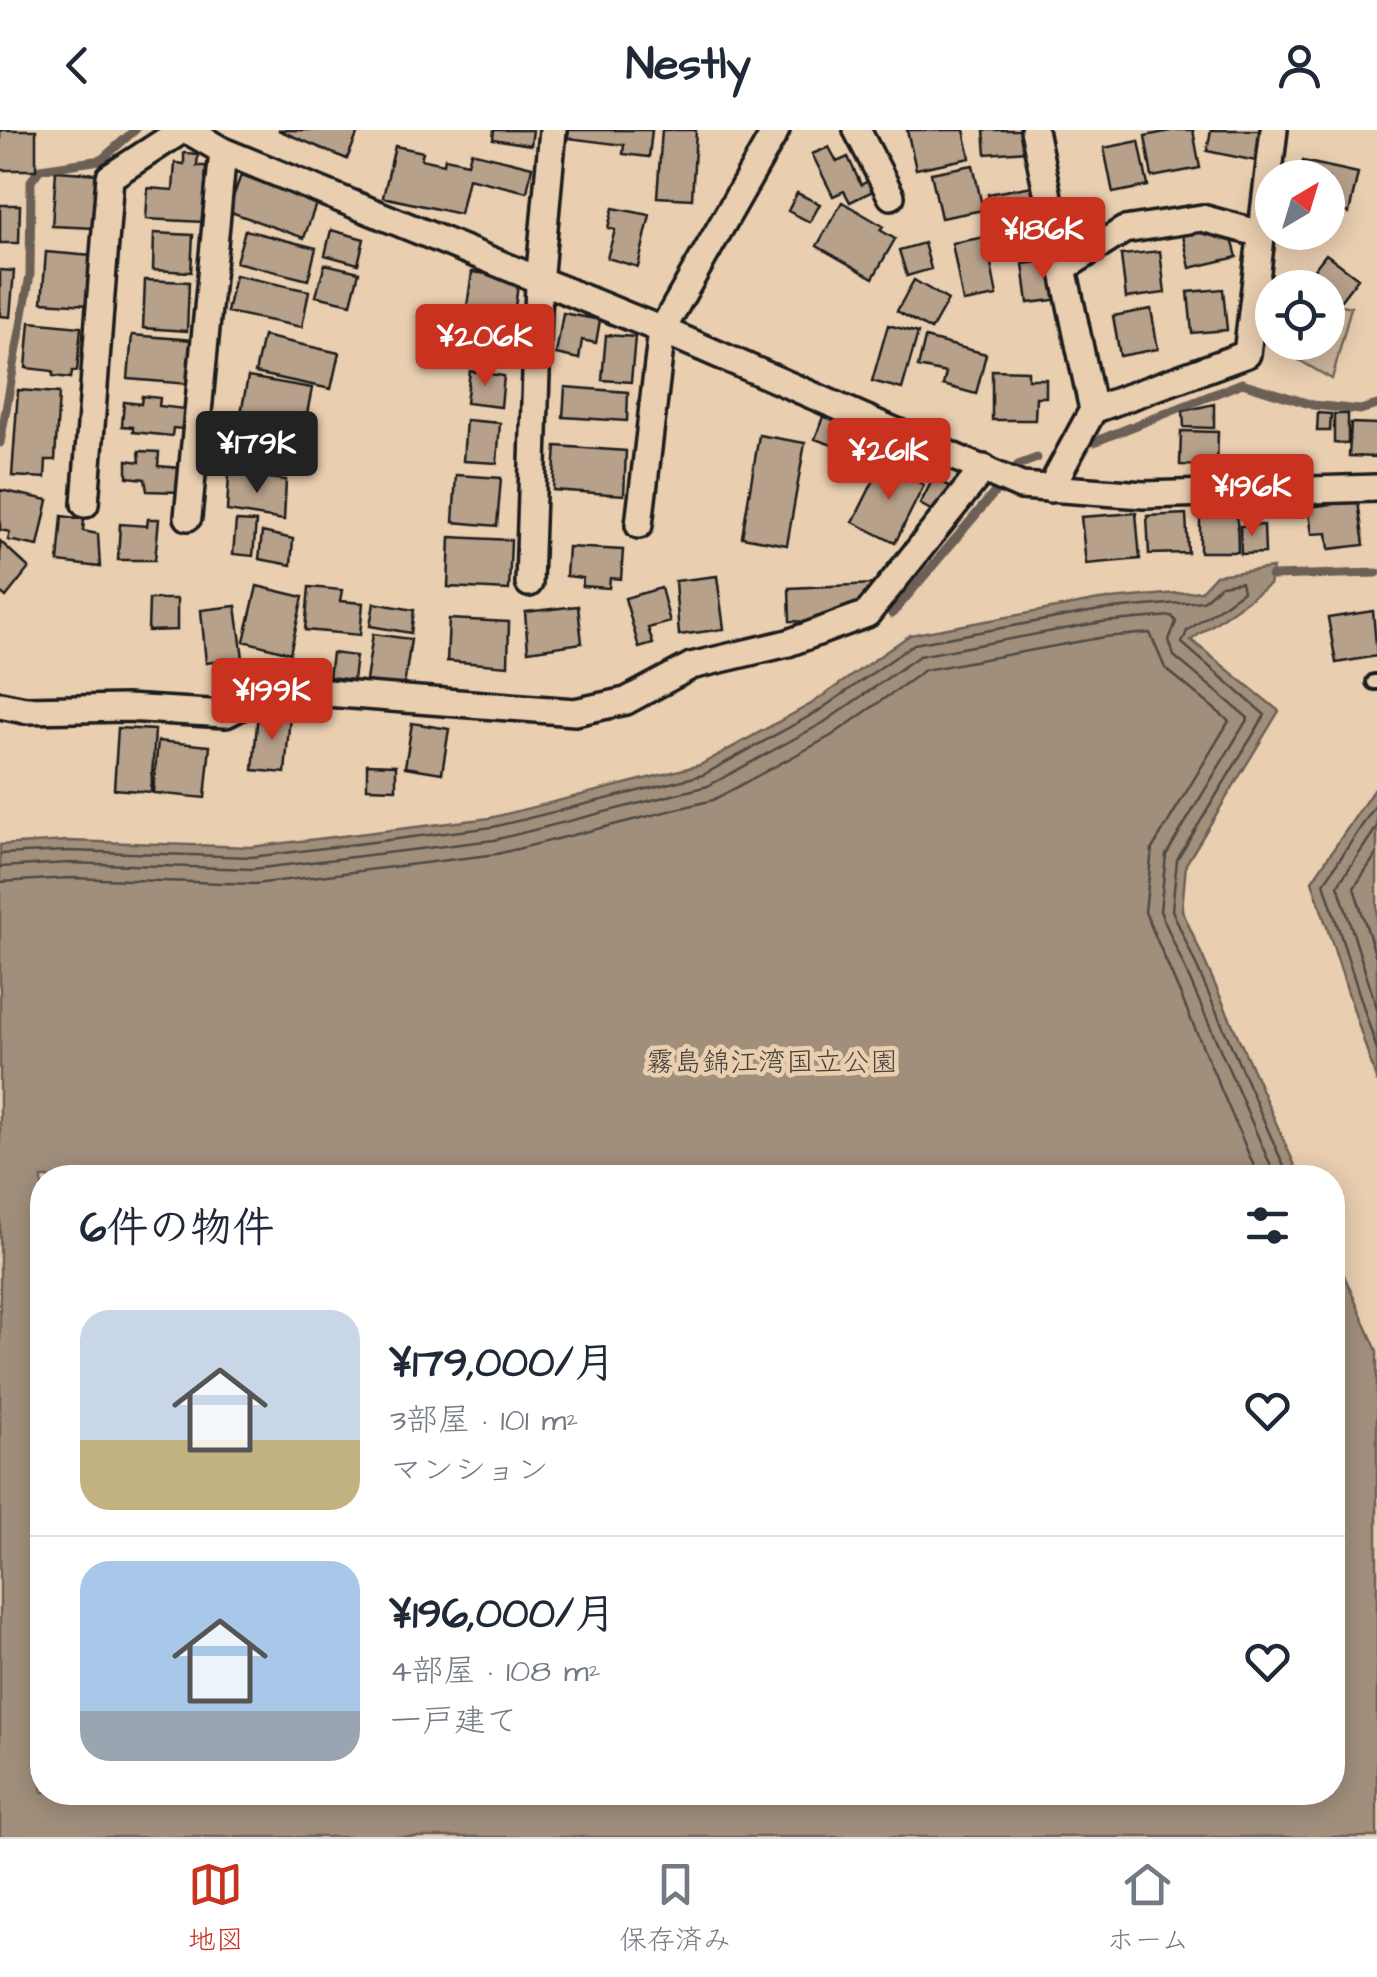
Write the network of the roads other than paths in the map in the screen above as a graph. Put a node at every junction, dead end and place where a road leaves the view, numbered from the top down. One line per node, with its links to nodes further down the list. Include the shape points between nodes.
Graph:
1 (185, 130): 7 (street); 19 (street, via 110,177)
2 (553, 130): 13 (street)
3 (776, 130): 14 (street)
4 (857, 130): 9 (street)
5 (1034, 130): 12 (street)
6 (1274, 130): 8 (street)
7 (223, 151): 13 (street); 20 (street)
8 (1270, 160)
9 (891, 196)
10 (1255, 232): 12 (street, via 1202,218 1124,230)
11 (1259, 250): 15 (street, via 1248,354)
12 (1062, 269): 15 (street)
13 (539, 283): 14 (street); 22 (street)
14 (662, 330): 16 (street); 21 (street)
15 (1093, 410): 18 (street)
16 (984, 468): 18 (street, via 1021,486); 23 (street, via 868,614 788,643 691,666 626,702 575,712 274,689 226,714)
17 (1377, 488): 18 (street, via 1144,494)
18 (1050, 489)
19 (85, 504)
20 (188, 517)
21 (639, 525)
22 (529, 584)
23 (0, 705)

